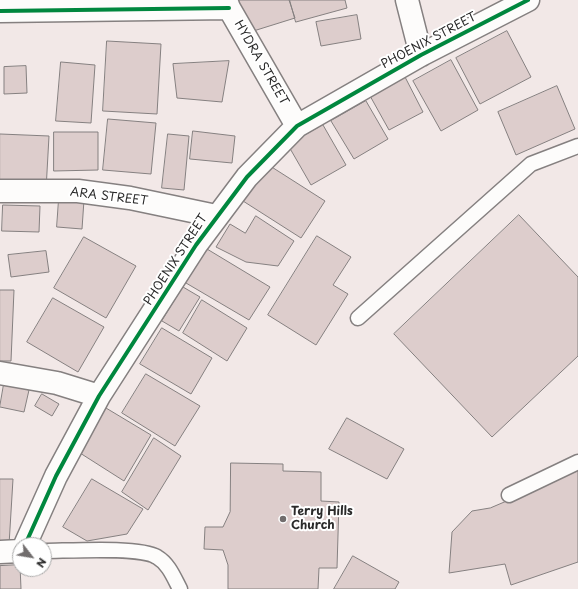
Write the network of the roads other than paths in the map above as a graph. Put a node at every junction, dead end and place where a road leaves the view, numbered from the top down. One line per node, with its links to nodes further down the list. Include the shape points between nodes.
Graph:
1 (407, 0): 5 (street)
2 (528, 0): 5 (street, PHOENIX STREET)
3 (227, 4): 4 (street); 6 (street, HYDRA STREET)
4 (0, 11)
5 (421, 55): 6 (street, PHOENIX STREET)
6 (297, 126): 9 (street, PHOENIX STREET, via 247,177)
7 (578, 146): 10 (lane, via 530,164)
8 (0, 192): 9 (street, ARA STREET, via 78,191 130,198)
9 (216, 216): 12 (street, PHOENIX STREET)
10 (358, 318)
11 (0, 372): 12 (street)
12 (99, 396): 15 (street, PHOENIX STREET, via 56,476)
13 (578, 462): 14 (lane)
14 (509, 495)
15 (29, 537)
16 (12, 551): 18 (street)
17 (52, 551): 19 (lane, via 132,551 157,556 168,567)
18 (0, 552)
19 (180, 589)

